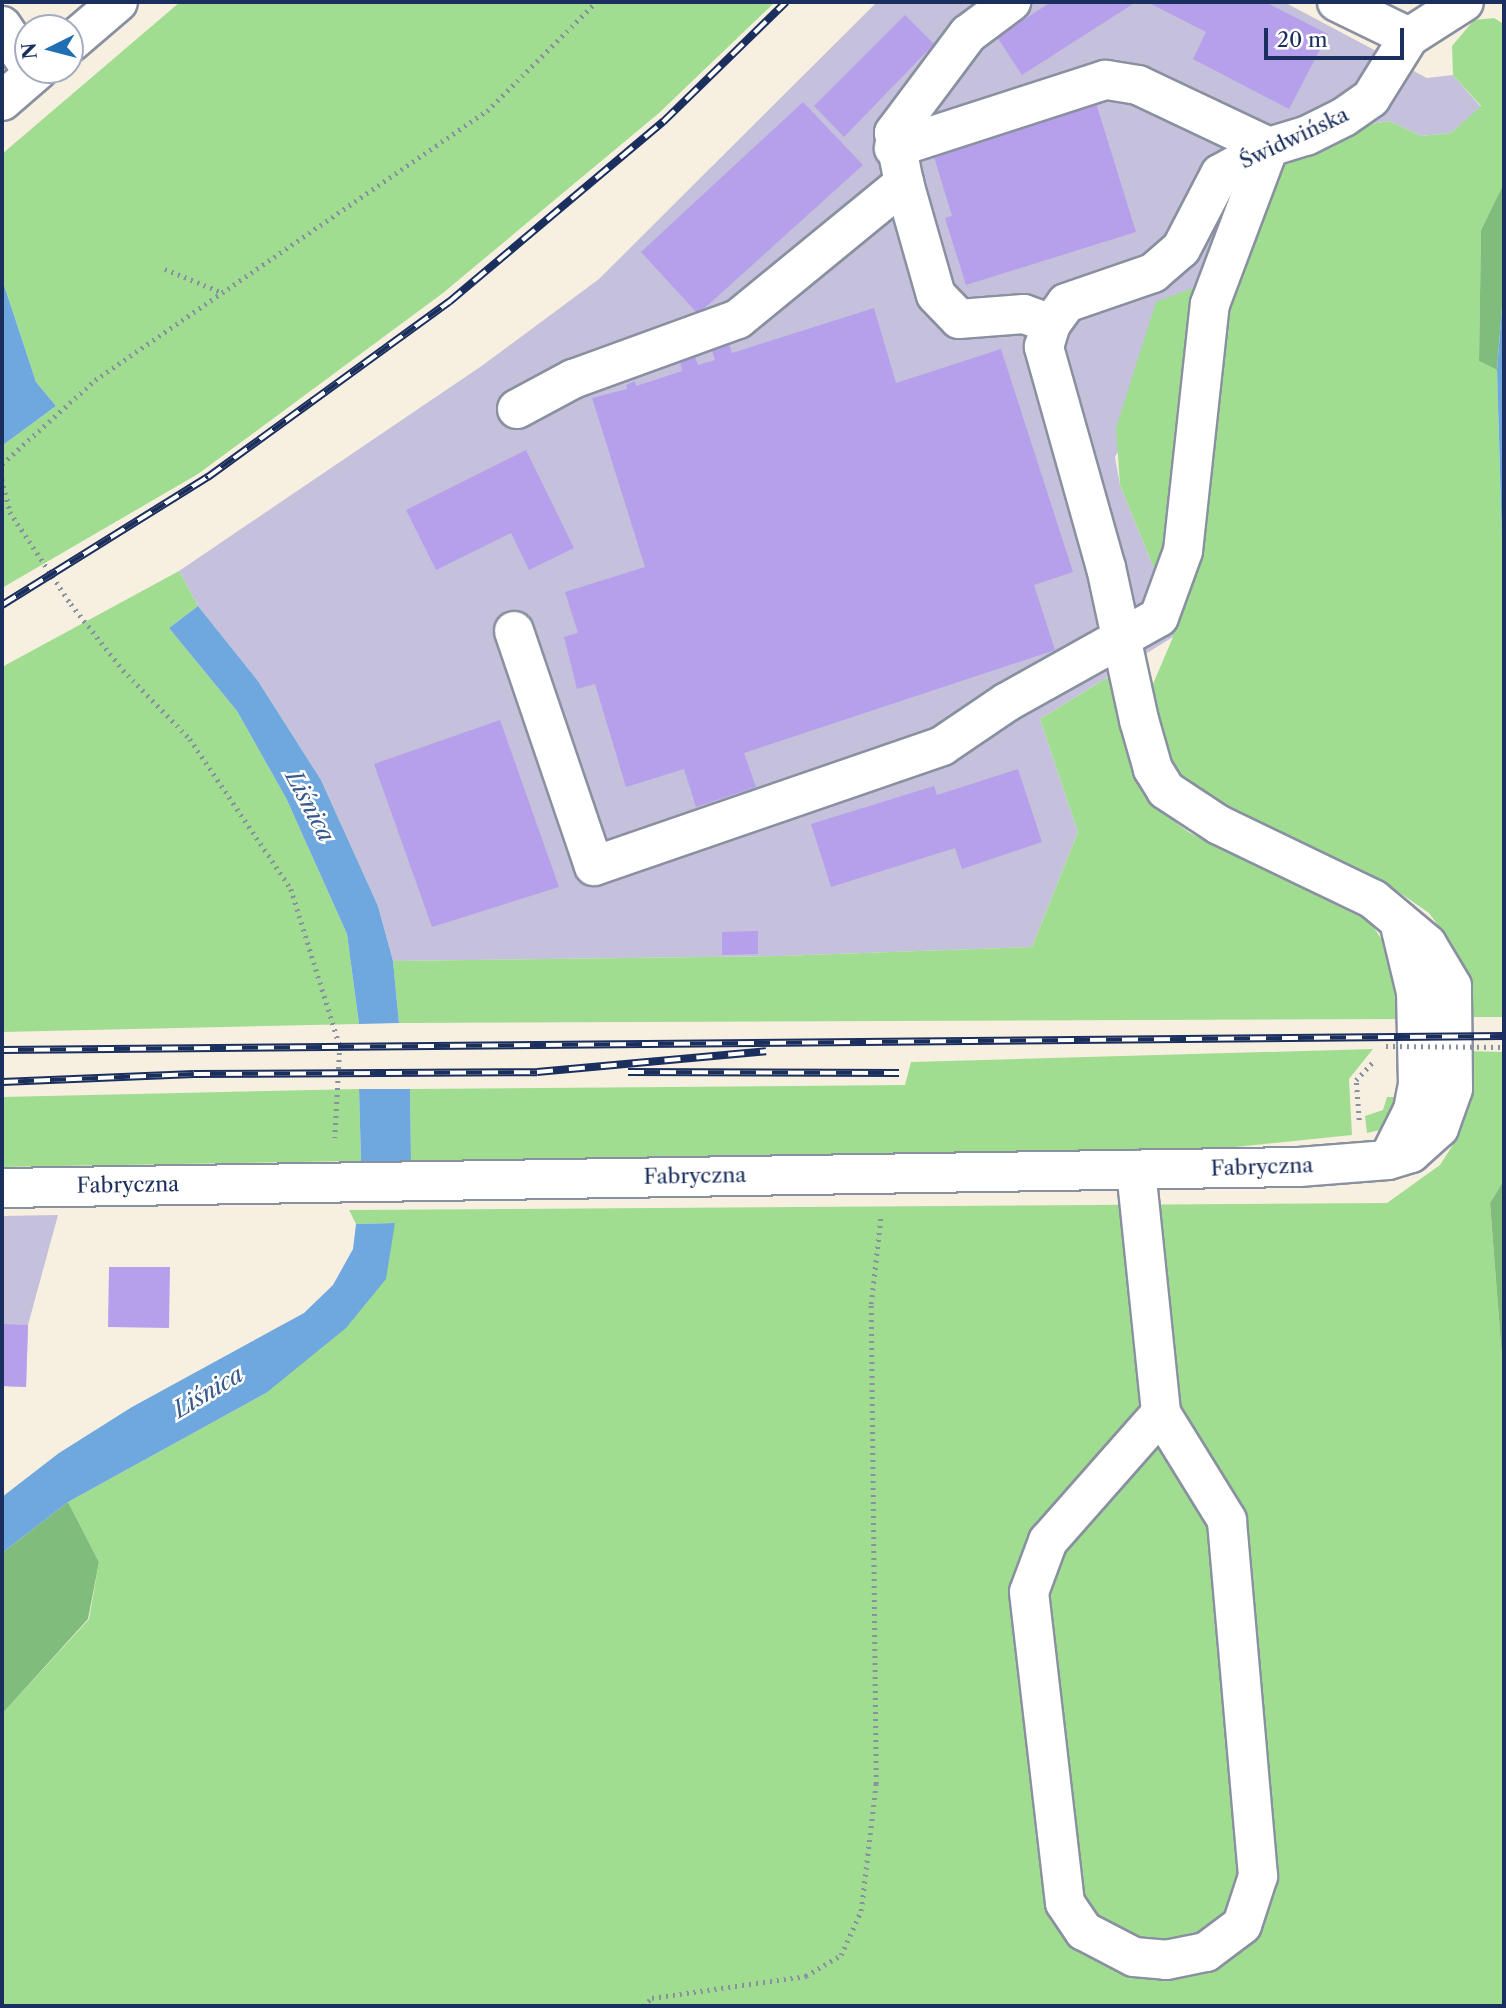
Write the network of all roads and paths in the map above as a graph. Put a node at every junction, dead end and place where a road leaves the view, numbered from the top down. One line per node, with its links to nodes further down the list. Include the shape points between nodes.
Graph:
1 (118, 2): 7 (street)
2 (596, 2): 15 (path, via 486,111)
3 (1010, 2): 13 (street, via 968,34 894,133)
4 (1337, 2): 8 (street)
5 (1464, 2): 8 (street, Świdwińska)
6 (2, 26): 9 (street)
7 (84, 31)
8 (1409, 37): 12 (street, Świdwińska, via 1371,98 1306,136)
9 (14, 43)
10 (18, 84): 11 (street)
11 (2, 101)
12 (1269, 147): 13 (street, via 1138,85 1105,80); 16 (street, Świdwińska, via 1220,174 1181,249 1153,273 1066,303); 21 (street, via 1210,304 1183,551 1159,617)
13 (899, 166): 16 (street, via 936,295 958,319 1024,314); 17 (street, via 738,319 573,379)
14 (165, 269): 15 (path)
15 (222, 292): 18 (path, via 95,380)
16 (1051, 324): 21 (street, via 1044,346)
17 (517, 409)
18 (2, 464)
19 (2, 479): 28 (path, via 10,512 71,604 123,670 190,739 291,889 340,1046)
20 (514, 631): 21 (street, via 594,866 942,746)
21 (1121, 635): 26 (street, Fabryczna, via 1153,769 1166,790 1219,825 1373,899 1399,921 1416,992 1418,1085 1413,1110 1388,1160)
22 (1387, 1046): 23 (path, bridge)
23 (1504, 1047)
24 (1356, 1080): 25 (path)
25 (1359, 1126)
26 (1136, 1170): 27 (street, Fabryczna); 30 (street)
27 (886, 1173): 28 (street, Fabryczna); 31 (path, via 871,1304 876,1784 861,1911 841,1955 806,1976 652,1998)
28 (332, 1181): 29 (street, Fabryczna)
29 (2, 1188)
30 (1161, 1413): 30 (street, via 1048,1541 1029,1592 1065,1903 1084,1931 1134,1957 1166,1960 1206,1952 1242,1924 1258,1876 1227,1520)
31 (643, 2006)

